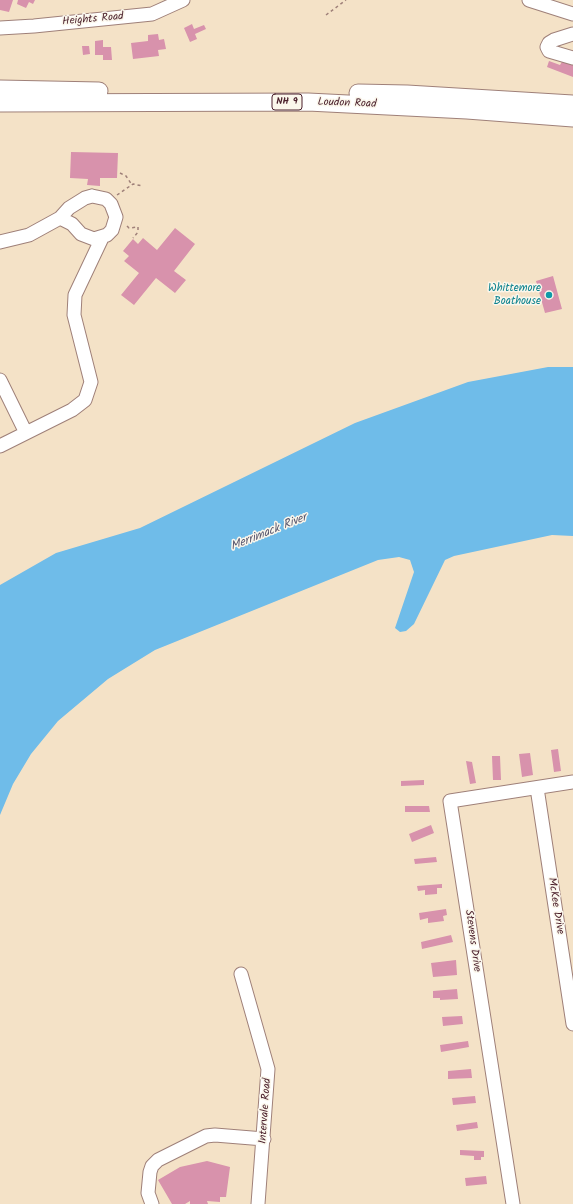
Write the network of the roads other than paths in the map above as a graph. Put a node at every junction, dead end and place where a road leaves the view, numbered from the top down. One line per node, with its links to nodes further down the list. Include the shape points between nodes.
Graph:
1 (183, 0): 4 (street, Heights Road, via 152,14)
2 (529, 0): 3 (street)
3 (573, 14)
4 (0, 28)
5 (573, 34): 6 (street, via 554,40 547,47 549,51)
6 (573, 58)
7 (0, 89): 9 (main road, Loudon Road / NH 9, via 407,94)
8 (0, 102): 10 (main road, Loudon Road / NH 9, via 308,102)
9 (573, 104)
10 (573, 118)
11 (60, 218): 12 (street, via 67,220 87,238); 12 (street, via 69,208 85,198 99,196 106,199 115,210 116,217 112,230); 13 (street, via 29,235)
12 (102, 238): 15 (street, via 75,295 74,315 91,382 85,400 72,410)
13 (0, 242)
14 (0, 380): 15 (street)
15 (26, 433): 16 (street)
16 (0, 446)
17 (573, 782): 18 (street, Stevens Drive)
18 (537, 788): 20 (street, McKee Drive); 24 (street, Stevens Drive, via 450,801)
19 (241, 974): 21 (street, Intervale Road, via 268,1070)
20 (573, 1024)
21 (264, 1139): 22 (street, via 206,1136 158,1160 150,1172 148,1193); 23 (street, Intervale Road)
22 (152, 1204)
23 (258, 1204)
24 (513, 1204)

